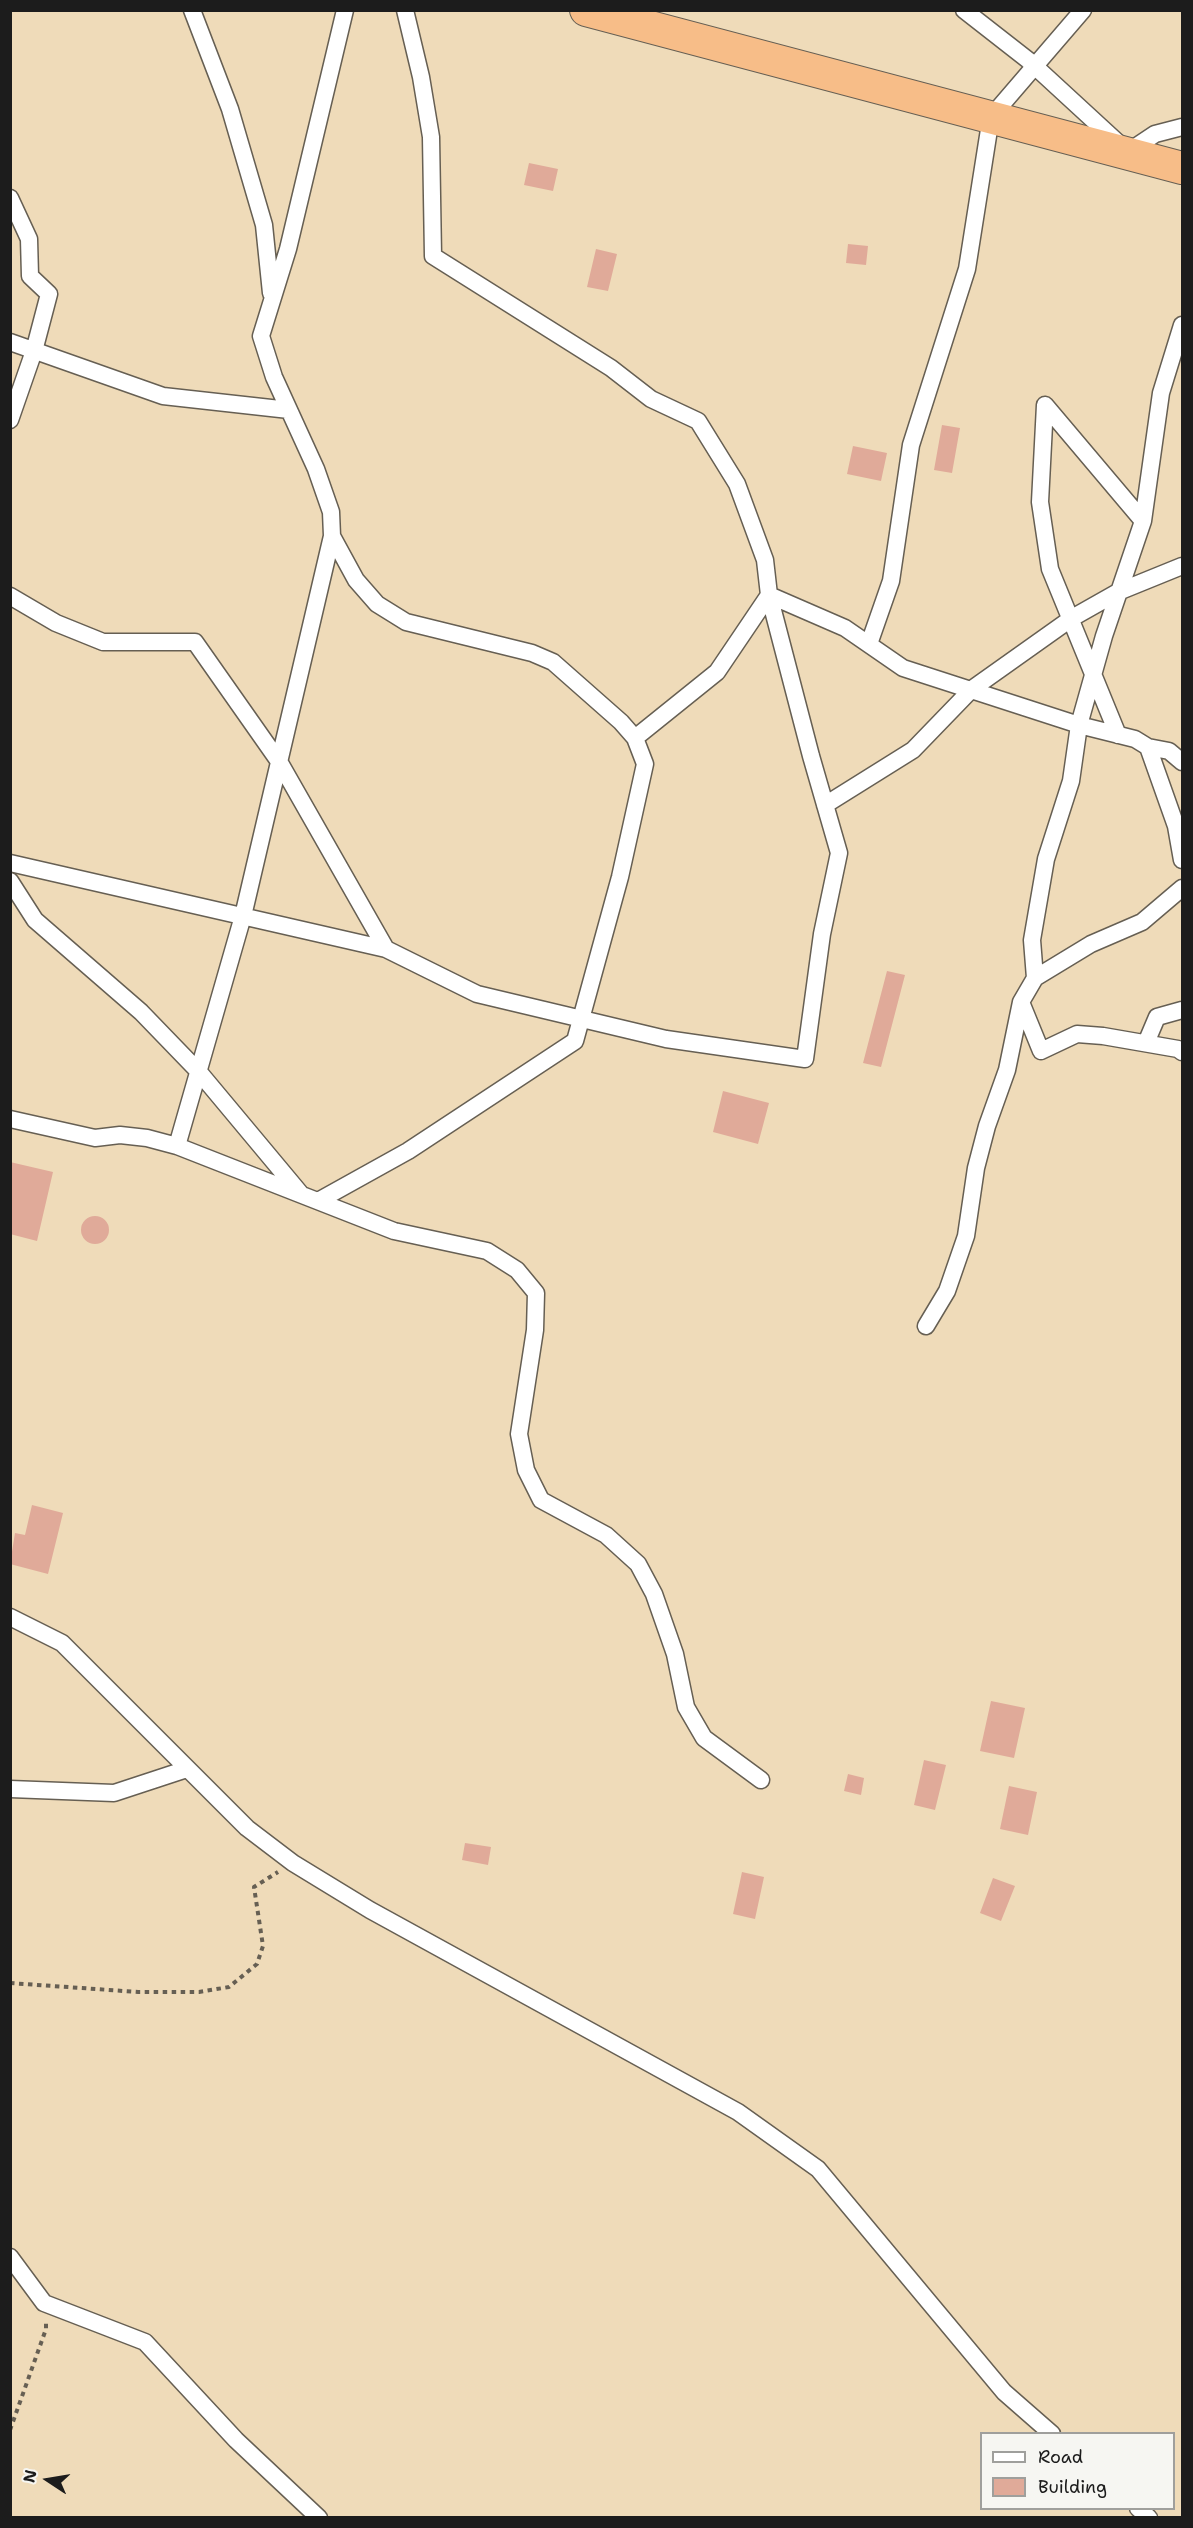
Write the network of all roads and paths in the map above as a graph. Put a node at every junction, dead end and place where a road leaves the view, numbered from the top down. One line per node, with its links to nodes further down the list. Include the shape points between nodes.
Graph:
1 (192, 10): 13 (street, via 230,109 264,225)
2 (345, 10): 13 (street, via 288,249)
3 (405, 10): 23 (street, via 431,137 433,256 611,368 651,399 698,421 738,484 765,560)
4 (586, 10): 8 (highway)
5 (964, 10): 7 (street)
6 (1083, 10): 7 (street)
7 (1036, 67): 8 (street); 10 (street)
8 (991, 117): 10 (highway); 26 (street, via 967,269 911,445 891,581)
9 (1182, 127): 10 (street, via 1155,134)
10 (1128, 152): 11 (highway)
11 (1182, 168)
12 (10, 198): 16 (street, via 29,239 30,276 48,294)
13 (271, 300): 17 (street, via 261,336)
14 (1182, 325): 19 (street, via 1161,393)
15 (10, 342): 16 (street)
16 (34, 351): 17 (street, via 163,396); 18 (street)
17 (289, 410): 20 (street, via 332,513)
18 (10, 420)
19 (1143, 521): 22 (street); 25 (street, via 1045,405 1040,502 1050,569)
20 (332, 536): 31 (street, via 356,580 377,604 406,622 532,653 553,662); 34 (street)
21 (1182, 566): 22 (street)
22 (1118, 592): 25 (street); 27 (street)
23 (769, 595): 26 (street, via 845,628); 31 (street, via 717,672); 35 (street)
24 (10, 596): 34 (street, via 56,623 103,642 195,642)
25 (1072, 618): 27 (street); 28 (street)
26 (869, 644): 28 (street, via 903,668)
27 (1093, 674): 29 (street); 30 (street)
28 (972, 689): 29 (street); 35 (street, via 913,750)
29 (1079, 725): 30 (street); 42 (street, via 1071,781 1046,859 1034,928)
30 (1118, 735): 32 (street)
31 (635, 738): 45 (street, via 645,764 620,877)
32 (1148, 747): 33 (street, via 1169,752); 36 (street, via 1176,826)
33 (1182, 762)
34 (280, 763): 40 (street); 41 (street)
35 (825, 805): 45 (street, via 839,853 822,934 805,1059 666,1039)
36 (1182, 860)
37 (10, 863): 40 (street)
38 (10, 881): 48 (street, via 35,920 141,1012)
39 (1182, 888): 42 (street, via 1142,922 1091,944)
40 (243, 916): 41 (street); 48 (street)
41 (386, 949): 45 (street, via 477,993)
42 (1035, 978): 43 (street)
43 (1021, 1002): 46 (street, via 1041,1051 1077,1034); 52 (street, via 1007,1070 976,1168 966,1236 947,1291)
44 (1182, 1010): 46 (street, via 1157,1017)
45 (581, 1020): 51 (street, via 575,1041 408,1151)
46 (1146, 1043): 47 (street)
47 (1182, 1052)
48 (199, 1072): 50 (street); 51 (street)
49 (10, 1119): 50 (street, via 94,1138 120,1135)
50 (177, 1146): 51 (street)
51 (310, 1198): 55 (street, via 394,1231 487,1251 517,1270 536,1293 535,1330 519,1434 526,1470 541,1500 606,1535 638,1564 654,1594 675,1654 686,1707 704,1738)
52 (926, 1326)
53 (10, 1617): 54 (street, via 62,1644)
54 (187, 1769): 56 (street, via 114,1793); 57 (street, via 247,1828)
55 (761, 1780)
56 (10, 1789)
57 (293, 1863): 58 (path, via 254,1887 263,1946 257,1964 229,1987 199,1992 138,1992); 62 (street, via 370,1910 738,2112 819,2169 1004,2392)
58 (10, 1983)
59 (10, 2257): 60 (street)
60 (44, 2303): 61 (path, via 46,2329); 63 (street, via 145,2342 236,2440)
61 (10, 2430)
62 (1051, 2432)
63 (319, 2517)

